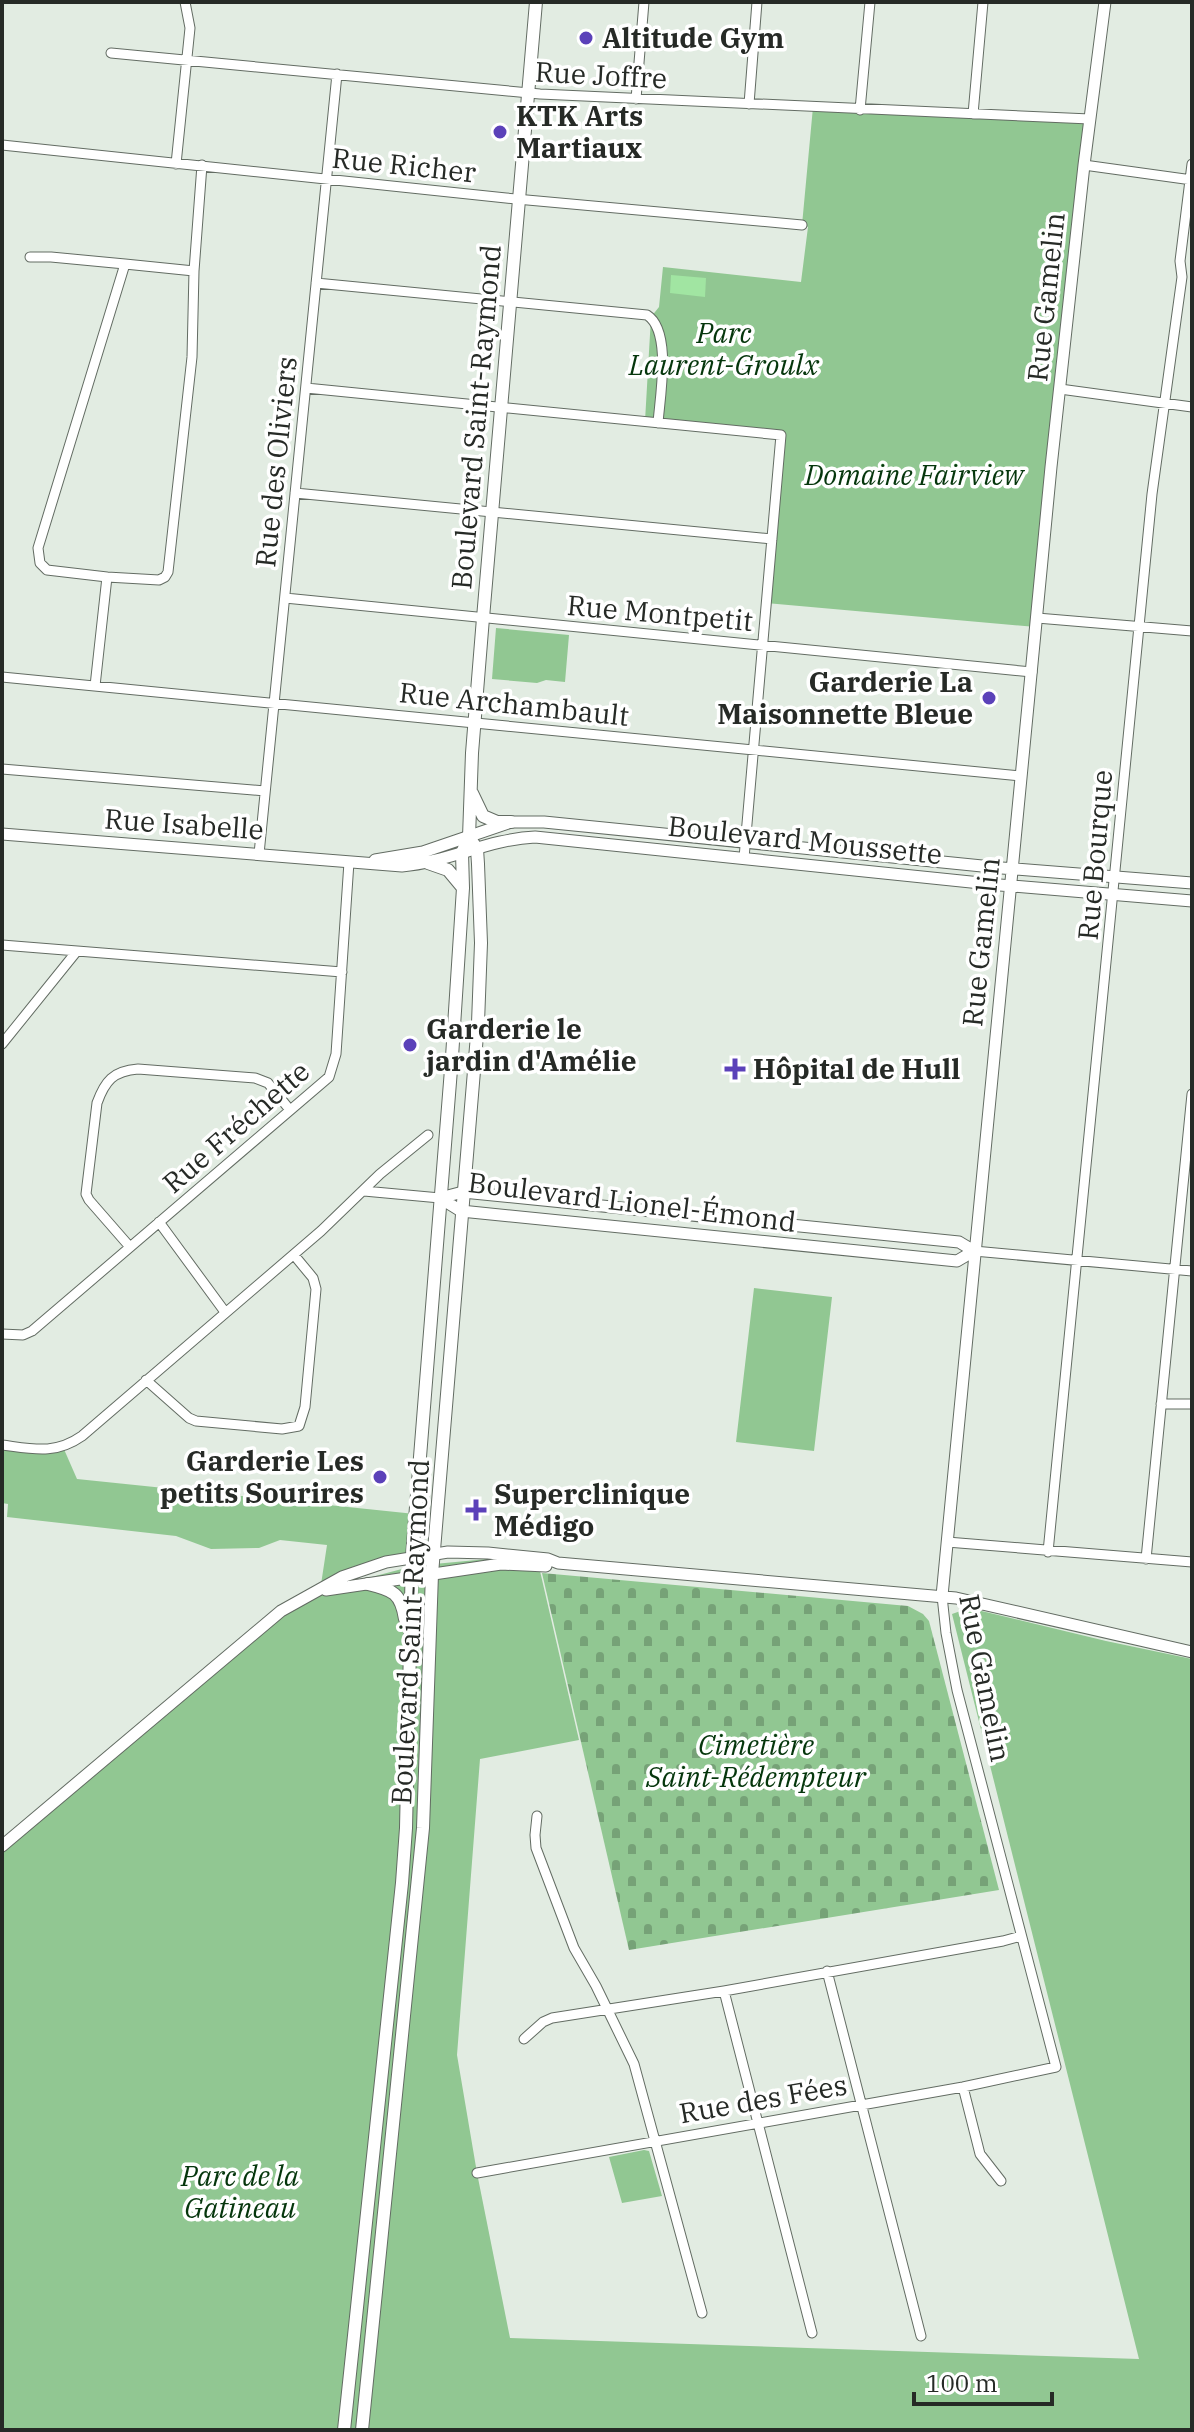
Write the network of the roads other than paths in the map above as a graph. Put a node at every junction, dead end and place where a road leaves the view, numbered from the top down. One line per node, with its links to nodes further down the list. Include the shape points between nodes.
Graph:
1 (185, 2): 9 (street, via 190,22)
2 (536, 2): 11 (main road, Boulevard Saint-Raymond)
3 (644, 2): 12 (street)
4 (757, 2): 13 (street)
5 (870, 2): 14 (street)
6 (983, 2): 15 (street)
7 (1105, 2): 16 (street, Rue Gamelin)
8 (111, 53): 9 (street, Rue Joffre)
9 (187, 60): 10 (street, Rue Joffre); 18 (street)
10 (337, 74): 11 (street, Rue Joffre); 22 (street, Rue des Oliviers)
11 (527, 93): 12 (street, Rue Joffre); 24 (main road, Boulevard Saint-Raymond)
12 (636, 99): 13 (street, Rue Joffre)
13 (749, 104): 14 (street, Rue Joffre)
14 (860, 110): 15 (street, Rue Joffre)
15 (973, 114): 16 (street, Rue Joffre)
16 (1090, 119): 21 (street, Rue Gamelin)
17 (2, 145): 18 (street, Rue Richer)
18 (176, 164): 20 (street, Rue Richer)
19 (1192, 164): 23 (street, Rue Bourque)
20 (202, 165): 22 (street, Rue Richer); 28 (street)
21 (1084, 165): 23 (street); 32 (street, Rue Gamelin)
22 (327, 179): 24 (street, Rue Richer); 29 (street, Rue des Oliviers)
23 (1191, 179): 33 (street, Rue Bourque)
24 (518, 198): 25 (street, Rue Richer); 30 (main road, Boulevard Saint-Raymond)
25 (802, 225)
26 (30, 257): 27 (street)
27 (125, 264): 28 (street); 40 (street, via 38,548 47,570)
28 (194, 271): 40 (street, via 193,341 168,572 159,580)
29 (316, 283): 30 (street); 31 (street, Rue des Oliviers)
30 (510, 303): 35 (main road, Boulevard Saint-Raymond); 36 (street, via 651,317 663,348)
31 (306, 388): 35 (street); 37 (street, Rue des Oliviers)
32 (1060, 389): 33 (street); 43 (street, Rue Gamelin)
33 (1165, 403): 34 (street); 44 (street, Rue Bourque)
34 (1192, 407)
35 (501, 408): 36 (street); 38 (main road, Boulevard Saint-Raymond)
36 (658, 423): 39 (street, via 781,435)
37 (295, 493): 38 (street); 41 (street, Rue des Oliviers)
38 (492, 513): 39 (street); 42 (main road, Boulevard Saint-Raymond)
39 (772, 539): 46 (street)
40 (107, 577): 49 (street)
41 (285, 598): 42 (street, Rue Montpetit); 50 (street, Rue des Oliviers)
42 (483, 618): 46 (street, Rue Montpetit); 51 (main road, Boulevard Saint-Raymond)
43 (1037, 618): 44 (street); 47 (street, Rue Gamelin)
44 (1139, 626): 45 (street); 69 (street, Rue Bourque)
45 (1192, 631)
46 (763, 645): 47 (street, Rue Montpetit); 52 (street)
47 (1032, 672): 54 (street, Rue Gamelin)
48 (2, 677): 49 (street, Rue Archambault)
49 (95, 686): 50 (street, Rue Archambault)
50 (275, 704): 51 (street, Rue Archambault); 56 (street, Rue des Oliviers)
51 (475, 723): 52 (street, Rue Archambault); 55 (main road, Boulevard Saint-Raymond)
52 (753, 750): 54 (street, Rue Archambault); 60 (street)
53 (2, 769): 56 (street)
54 (1021, 776): 68 (street, Rue Gamelin)
55 (471, 790): 57 (main road, via 483,816); 59 (main road, Boulevard Saint-Raymond)
56 (265, 791): 63 (street, Rue des Oliviers)
57 (511, 822): 59 (street, Boulevard Moussette); 60 (street, Boulevard Moussette)
58 (2, 834): 63 (street, Rue Isabelle)
59 (469, 837): 61 (main road); 62 (main road, Boulevard Saint-Raymond); 66 (street, Rue Isabelle, via 423,852)
60 (745, 843): 64 (street); 68 (street, Boulevard Moussette)
61 (477, 849): 62 (street, Boulevard Moussette); 64 (street, Boulevard Moussette, via 535,837); 83 (main road, Boulevard Saint-Raymond, via 480,981)
62 (462, 853): 67 (street, Rue Isabelle); 72 (main road, Boulevard Saint-Raymond)
63 (259, 854): 65 (street, Rue Isabelle)
64 (744, 858): 71 (street, Boulevard Moussette)
65 (349, 862): 66 (street, Rue Isabelle); 77 (street, Rue Fréchette)
66 (363, 862): 67 (street, Rue Isabelle)
67 (428, 863): 72 (main road, via 448,870)
68 (1012, 868): 69 (street, Boulevard Moussette); 71 (street, Rue Gamelin)
69 (1115, 877): 70 (street, Boulevard Moussette); 73 (street, Rue Bourque)
70 (1192, 883)
71 (1010, 886): 73 (street, Boulevard Moussette); 88 (street, Rue Gamelin)
72 (463, 888): 84 (main road, Boulevard Saint-Raymond)
73 (1114, 895): 74 (street, Boulevard Moussette); 90 (street, Rue Bourque)
74 (1192, 901)
75 (2, 945): 76 (street)
76 (77, 951): 77 (street); 78 (street)
77 (342, 972): 80 (street, Rue Fréchette, via 332,1069 322,1085)
78 (2, 1044)
79 (1192, 1094): 91 (street)
80 (290, 1110): 86 (street, Rue Fréchette); 87 (street, via 268,1083 255,1078 138,1069 115,1075 97,1103 86,1194)
81 (428, 1135): 82 (street)
82 (364, 1191): 84 (street); 89 (street)
83 (463, 1192): 84 (street, Boulevard Lionel-Émond); 85 (main road, Boulevard Saint-Raymond); 88 (street, Boulevard Lionel-Émond, via 959,1242)
84 (440, 1198): 85 (street, Boulevard Lionel-Émond); 102 (main road, Boulevard Saint-Raymond)
85 (461, 1211): 88 (street, Boulevard Lionel-Émond, via 957,1261); 101 (main road, Boulevard Saint-Raymond)
86 (159, 1222): 87 (street, Rue Fréchette); 93 (street)
87 (130, 1247): 94 (street, Rue Fréchette, via 32,1331)
88 (974, 1251): 90 (street, Boulevard Lionel-Émond); 99 (street, Rue Gamelin)
89 (294, 1255): 93 (street); 95 (street, via 316,1289 299,1426 196,1421)
90 (1077, 1260): 91 (street, Boulevard Lionel-Émond); 100 (street, Rue Bourque)
91 (1174, 1269): 92 (street, Boulevard Lionel-Émond); 96 (street)
92 (1192, 1271)
93 (225, 1312): 95 (street)
94 (2, 1334)
95 (146, 1380): 98 (street, via 63,1447)
96 (1161, 1404): 97 (street); 103 (street)
97 (1192, 1404)
98 (2, 1445)
99 (947, 1542): 100 (street); 110 (street, Rue Gamelin)
100 (1048, 1552): 103 (street)
101 (434, 1554): 102 (street); 105 (street, via 488,1553); 106 (main road, Boulevard Saint-Raymond)
102 (412, 1557): 107 (main road, Boulevard Saint-Raymond); 109 (street, via 373,1565)
103 (1146, 1559): 104 (street)
104 (1192, 1562)
105 (558, 1563): 106 (street); 110 (street)
106 (432, 1574): 107 (street); 131 (main road, Boulevard Saint-Raymond, via 423,1828)
107 (411, 1576): 108 (street); 111 (main road, Boulevard Saint-Raymond)
108 (368, 1584): 109 (street); 111 (main road, via 399,1598)
109 (320, 1591): 114 (street, via 281,1611)
110 (942, 1596): 112 (street); 115 (street, Rue Gamelin, via 957,1690)
111 (409, 1638): 130 (main road, Boulevard Saint-Raymond, via 402,1883)
112 (1192, 1652)
113 (537, 1816): 118 (street, via 536,1848 574,1948)
114 (2, 1846)
115 (1021, 1936): 116 (street); 120 (street, Rue Gamelin)
116 (827, 1971): 117 (street); 122 (street)
117 (724, 1991): 118 (street); 123 (street)
118 (608, 2009): 119 (street, via 552,2018); 124 (street, via 634,2064)
119 (524, 2039)
120 (1056, 2067): 121 (street, Rue des Fées)
121 (963, 2087): 122 (street, Rue des Fées); 126 (street, via 980,2154)
122 (860, 2105): 123 (street, Rue des Fées); 129 (street)
123 (757, 2123): 124 (street, Rue des Fées); 128 (street)
124 (654, 2140): 125 (street, Rue des Fées); 127 (street)
125 (477, 2173)
126 (1001, 2181)
127 (702, 2313)
128 (812, 2333)
129 (921, 2336)
130 (344, 2430)
131 (362, 2430)

